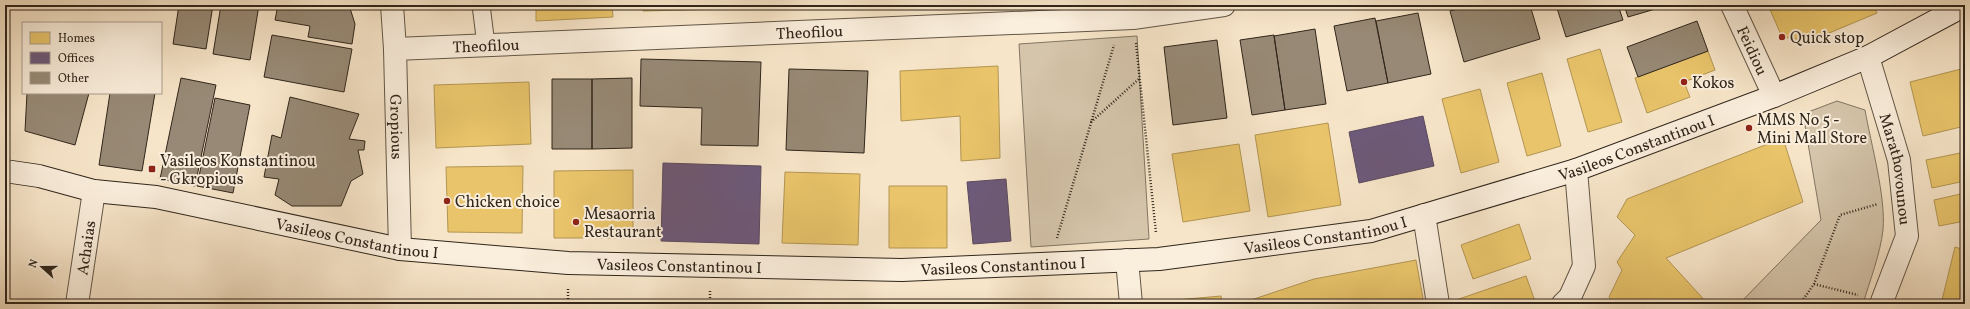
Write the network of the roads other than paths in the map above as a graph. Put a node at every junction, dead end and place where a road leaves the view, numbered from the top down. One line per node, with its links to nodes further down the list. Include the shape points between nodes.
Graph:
1 (392, 5): 7 (main road, Gropious)
2 (481, 5): 6 (lane)
3 (1224, 5): 6 (main road, Theofilou, via 1134,18)
4 (1732, 5): 9 (main road, Feidiou)
5 (1965, 5): 8 (main road, Vasileos Constantinou I)
6 (486, 45): 7 (main road, Theofilou)
7 (395, 49): 14 (main road, Gropious)
8 (1868, 57): 9 (main road, Vasileos Constantinou I); 16 (main road, Marathovounou, via 1899,160 1907,236)
9 (1774, 96): 10 (main road, Vasileos Constantinou I)
10 (1576, 170): 13 (main road, Vasileos Constantinou I); 20 (main road, via 1584,266 1570,297)
11 (5, 171): 12 (main road, Vasileos Constantinou I, via 39,176)
12 (94, 190): 14 (main road, Vasileos Constantinou I, via 156,197); 17 (main road, Achaias)
13 (1424, 215): 15 (main road, Vasileos Constantinou I, via 1371,231 1159,259); 19 (main road)
14 (400, 250): 15 (main road, Vasileos Constantinou I, via 568,264 902,270)
15 (1127, 260): 18 (main road)
16 (1881, 303)
17 (77, 304)
18 (1131, 304)
19 (1438, 304)
20 (1562, 304)

